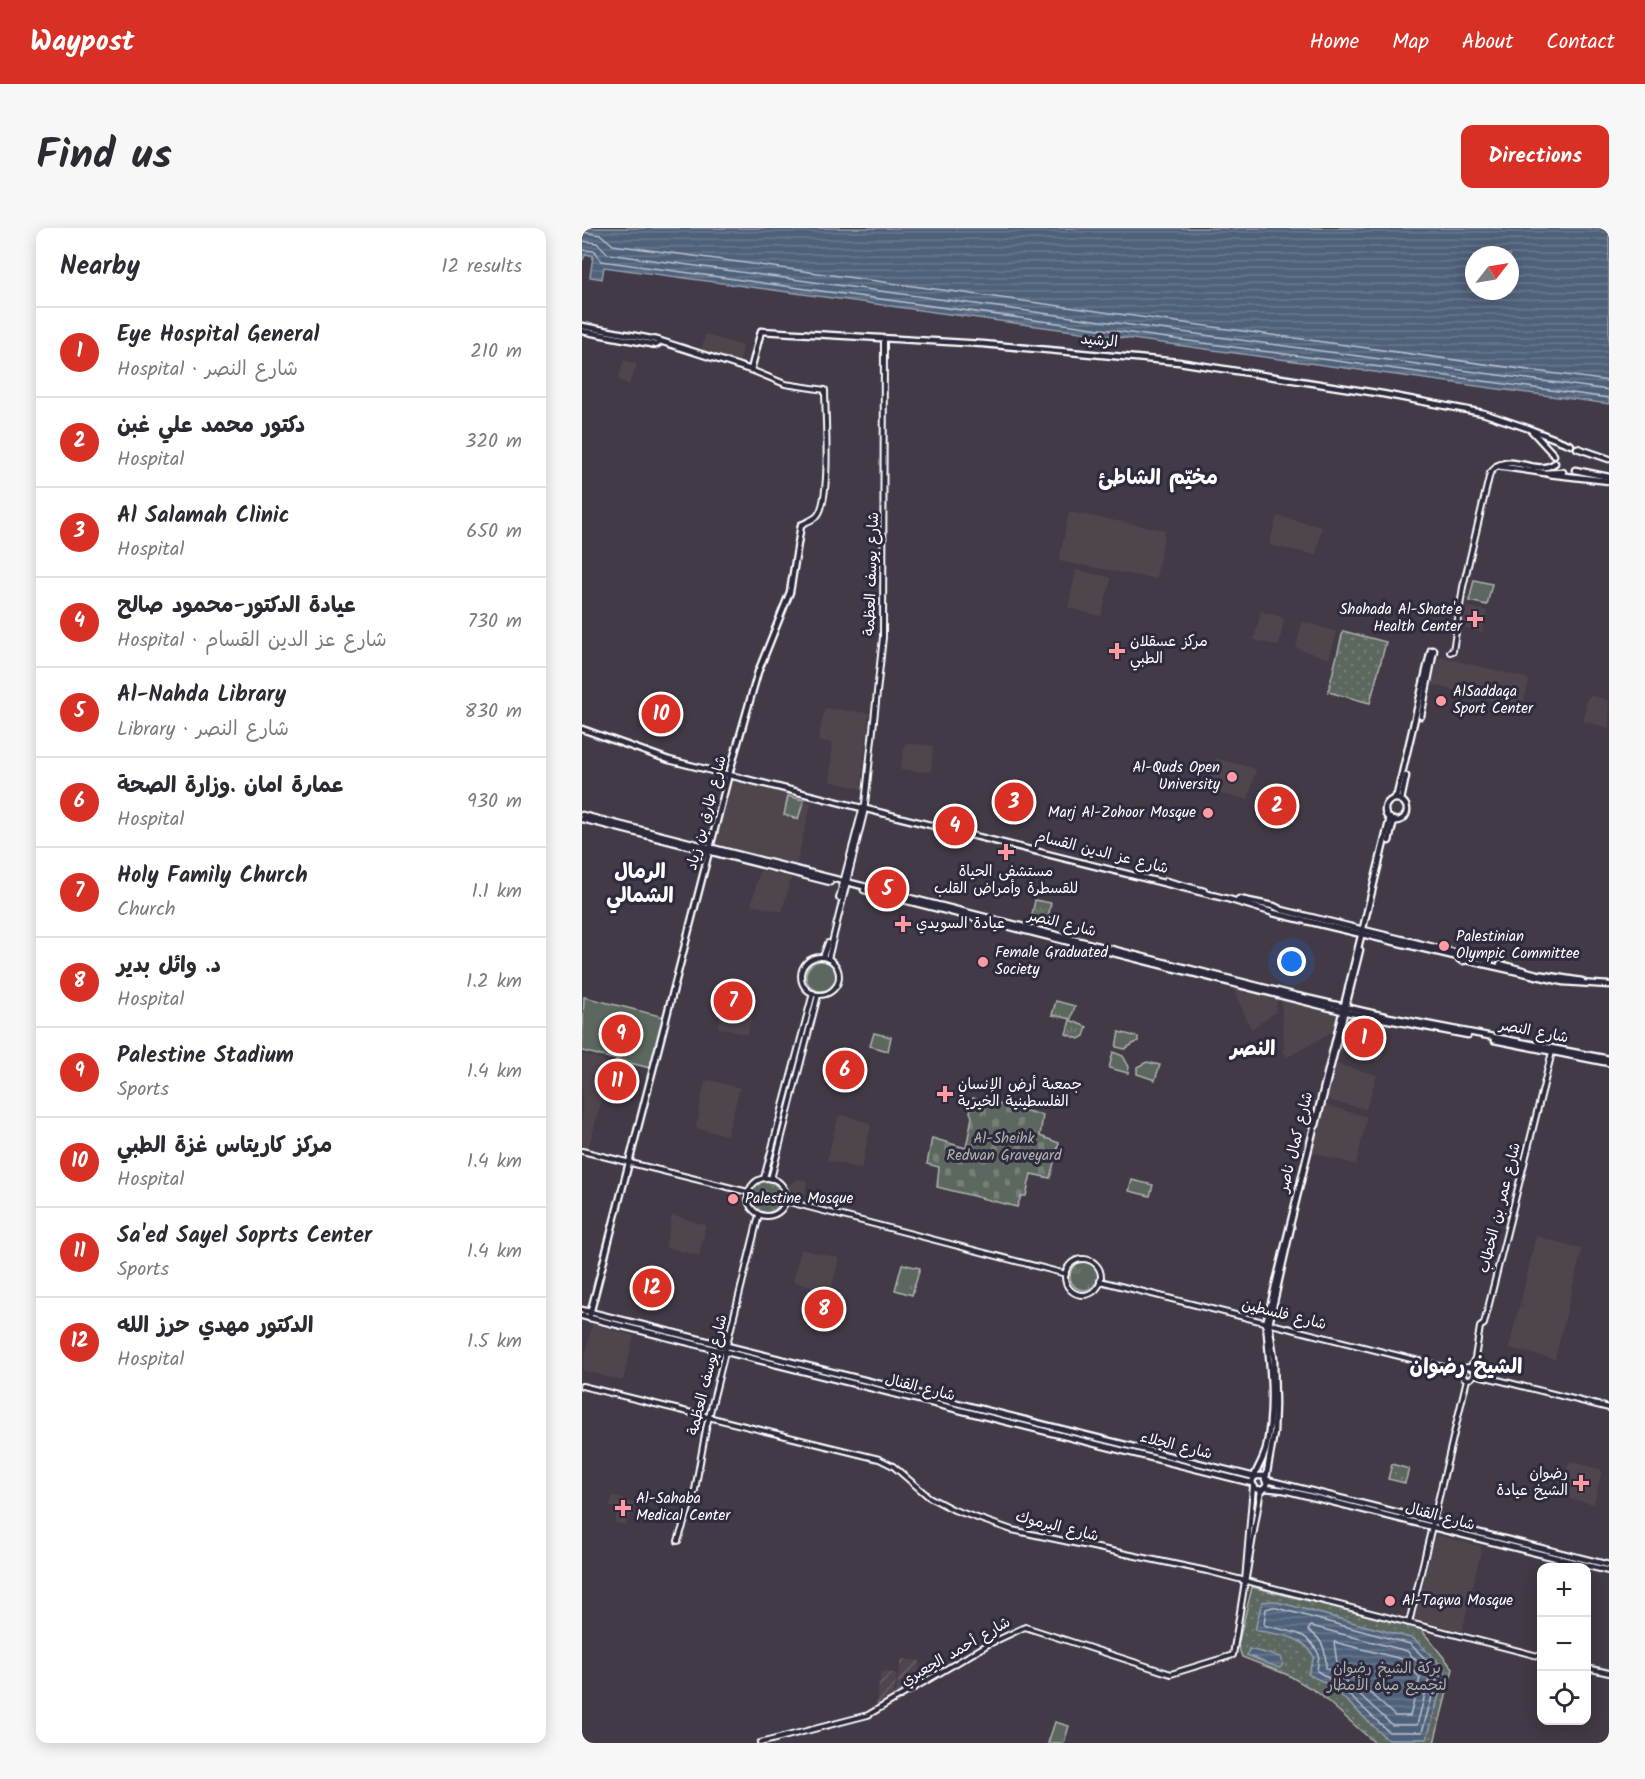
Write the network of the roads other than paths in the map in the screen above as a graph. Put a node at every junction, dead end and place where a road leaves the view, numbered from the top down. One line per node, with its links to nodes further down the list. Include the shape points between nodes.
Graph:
1 (582, 326): 4 (main road)
2 (582, 331): 4 (main road)
3 (884, 339): 5 (main road, الرشيد, via 761,331); 6 (main road, الرشيد, via 1179,362 1456,406); 23 (street, شارع يوسف العظمة, via 883,637)
4 (658, 343): 5 (main road)
5 (751, 370): 17 (street, via 785,384 825,390 824,501 817,516)
6 (1530, 429): 7 (main road, الرشيد); 9 (main road)
7 (1571, 445)
8 (1577, 448): 10 (main road)
9 (1554, 455)
10 (1609, 459)
11 (1554, 463): 12 (main road, via 1544,467 1506,462)
12 (1497, 466): 15 (main road); 18 (street, via 1490,473)
13 (1575, 470): 16 (main road)
14 (1563, 472): 15 (main road)
15 (1545, 473): 16 (main road)
16 (1609, 479)
17 (801, 525): 20 (main road, شارع طارق بن زياد, via 790,592 758,672)
18 (1450, 652)
19 (582, 729): 20 (main road, شارع عز الدين القسام, via 638,751)
20 (729, 774): 23 (main road, شارع عز الدين القسام); 26 (main road, شارع طارق بن زياد)
21 (1392, 800): 22 (main road); 22 (main road, via 1397,795 1410,748 1433,650); 25 (main road, via 1386,807)
22 (1401, 800): 25 (main road, via 1406,813 1402,819)
23 (863, 808): 27 (street, شارع يوسف العظمة); 28 (main road, شارع عز الدين القسام); 29 (main road, شارع عز الدين القسام)
24 (582, 817): 26 (main road, شارع النصر)
25 (1392, 819): 30 (main road, شارع كمال ناصر)
26 (710, 850): 27 (main road, شارع النصر); 42 (main road, شارع طارق بن زياد)
27 (844, 884): 33 (street, شارع يوسف العظمة); 38 (main road, شارع النصر)
28 (1274, 906): 29 (main road, via 1277,910); 30 (main road, شارع عز الدين القسام)
29 (1272, 913): 30 (main road, شارع عز الدين القسام)
30 (1363, 932): 32 (main road, شارع عز الدين القسام); 32 (main road, شارع عز الدين القسام); 38 (main road, شارع كمال ناصر)
31 (1467, 954): 32 (main road, شارع عز الدين القسام, via 1463,951); 34 (main road); 35 (main road, شارع عز الدين القسام, via 1538,974)
32 (1458, 955): 34 (main road, شارع عز الدين القسام)
33 (825, 958): 36 (street, via 810,960 802,971 803,984); 37 (street, via 838,969 838,981 831,992)
34 (1466, 960): 35 (main road, شارع عز الدين القسام, via 1563,982)
35 (1609, 984)
36 (813, 993): 37 (street); 43 (street)
37 (818, 995): 44 (street)
38 (1344, 1009): 39 (main road, شارع النصر); 40 (main road, شارع النصر); 53 (main road, شارع كمال ناصر)
39 (1552, 1052): 40 (main road, شارع النصر); 55 (street, شارع عمر بن الخطاب)
40 (1609, 1061)
41 (582, 1151): 42 (street)
42 (629, 1163): 45 (street); 51 (main road, شارع طارق بن زياد)
43 (764, 1178): 44 (street); 45 (street)
44 (771, 1179): 46 (street, via 783,1187)
45 (748, 1192): 47 (street, via 749,1205)
46 (785, 1201): 47 (street, via 775,1214); 48 (street)
47 (759, 1215): 54 (street, شارع يوسف العظمة)
48 (1066, 1274): 49 (street, via 1068,1286 1079,1294 1092,1292); 49 (street, via 1074,1261 1087,1259 1098,1268)
49 (1100, 1281): 53 (street, شارع فلسطين)
50 (582, 1310): 51 (main road, شارع القنال)
51 (590, 1315): 52 (main road, شارع القنال); 54 (main road, شارع القنال)
52 (582, 1316)
53 (1267, 1323): 56 (street, شارع فلسطين); 63 (main road, شارع كمال ناصر, via 1270,1416 1266,1448); 64 (main road, شارع كمال ناصر, via 1274,1358 1275,1404)
54 (726, 1349): 61 (street, شارع يوسف العظمة); 62 (main road, شارع القنال); 65 (main road, شارع القنال)
55 (1470, 1368): 56 (street); 57 (street)
56 (1462, 1372): 58 (street)
57 (1474, 1374): 58 (street); 60 (street)
58 (1467, 1379): 67 (street)
59 (582, 1386): 61 (street, شارع اليرموك)
60 (1609, 1408)
61 (709, 1416): 69 (street, شارع يوسف العظمة, via 695,1490); 72 (street, شارع اليرموك, via 879,1459 929,1497 1012,1530)
62 (1093, 1437): 63 (main road, شارع الجلاء)
63 (1256, 1476): 64 (main road, شارع الجلاء); 65 (main road, شارع كمال ناصر)
64 (1266, 1479): 66 (main road, شارع كمال ناصر); 67 (main road, شارع القنال)
65 (1253, 1485): 66 (main road, شارع القنال); 72 (street)
66 (1263, 1489): 68 (main road, شارع القنال, via 1284,1490); 72 (street)
67 (1433, 1521): 68 (street); 70 (main road, شارع القنال)
68 (1431, 1528): 71 (main road, شارع القنال); 73 (street)
69 (678, 1541)
70 (1609, 1565)
71 (1609, 1571)
72 (1245, 1581): 73 (street, شارع اليرموك); 77 (street, شارع أحمد الجعبري, via 1233,1655 1171,1674 1024,1627 868,1715)
73 (1409, 1623): 74 (street, شارع اليرموك)
74 (1537, 1656)
75 (1591, 1669): 76 (street)
76 (1609, 1673)
77 (760, 1743)

